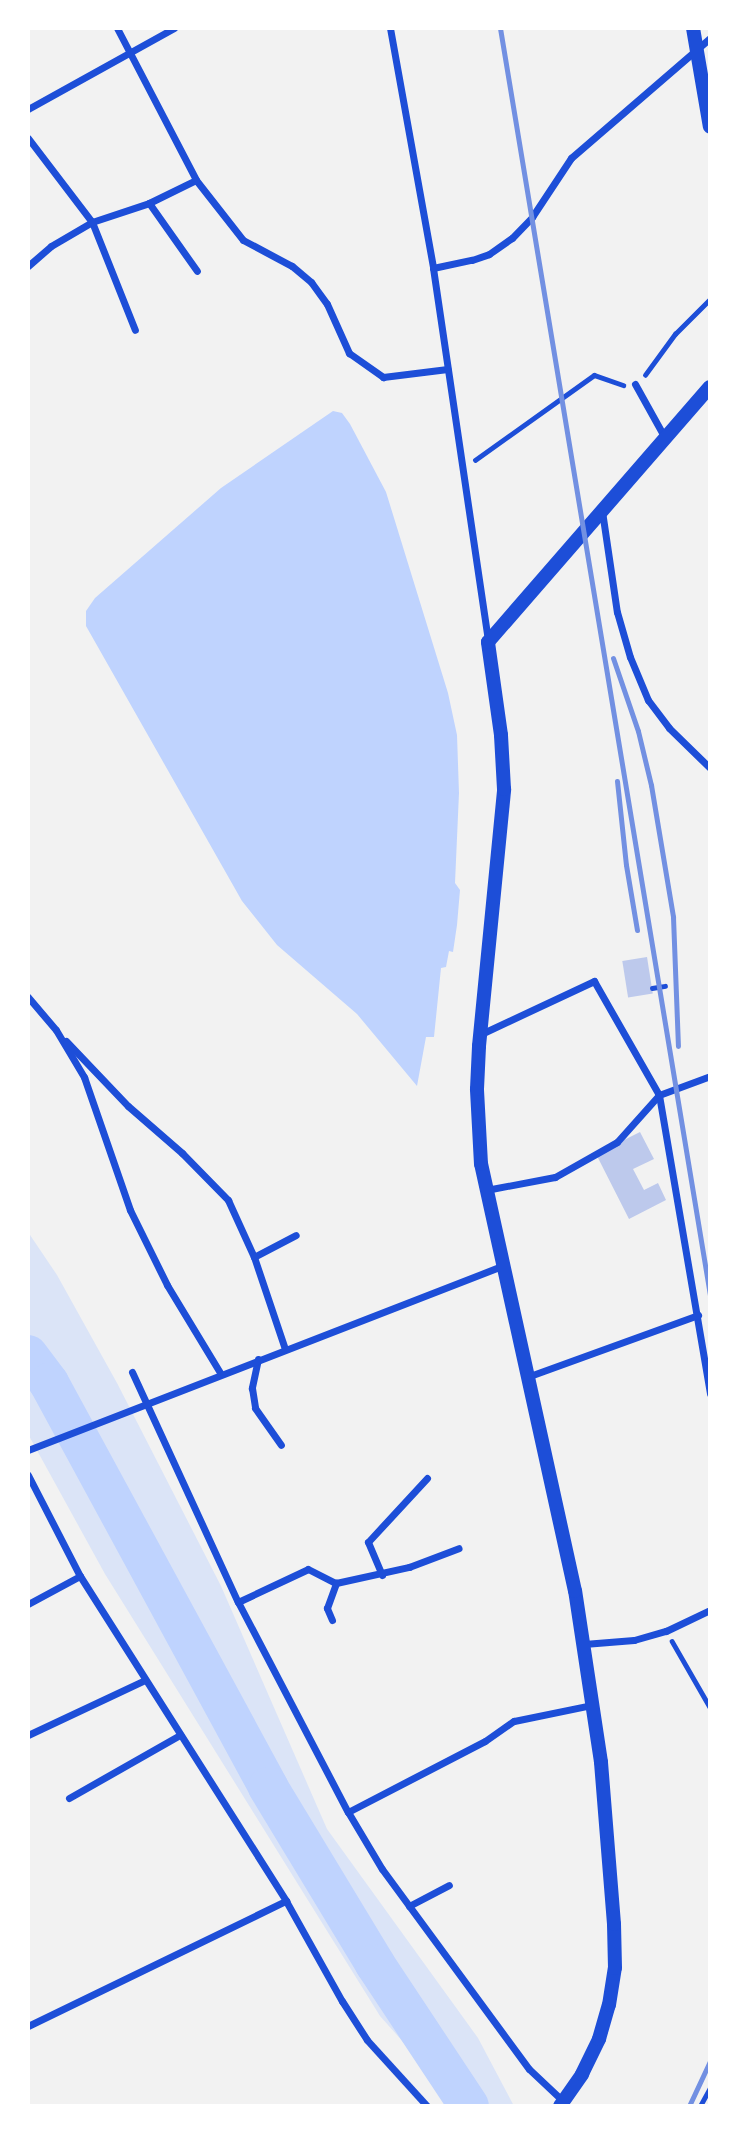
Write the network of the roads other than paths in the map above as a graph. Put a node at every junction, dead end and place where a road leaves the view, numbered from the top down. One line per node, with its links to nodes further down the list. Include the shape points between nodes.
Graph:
1 (117, 28): 7 (street)
2 (174, 28): 7 (street)
3 (390, 28): 15 (street)
4 (693, 28): 6 (main road)
5 (710, 38): 6 (street)
6 (697, 51): 9 (main road); 15 (street, via 571,158 532,217 512,238 489,254)
7 (129, 53): 8 (street); 11 (street)
8 (28, 108)
9 (710, 127)
10 (28, 138): 13 (street)
11 (196, 180): 12 (street); 18 (street, via 243,240 292,266 311,282 327,304 349,353 383,377)
12 (149, 203): 13 (street); 16 (street)
13 (92, 222): 14 (street); 17 (street)
14 (28, 266)
15 (433, 268): 18 (street)
16 (197, 271)
17 (135, 330)
18 (448, 369): 23 (street)
19 (635, 384): 21 (street)
20 (710, 387): 21 (main road)
21 (665, 439): 22 (main road)
22 (602, 510): 23 (main road); 24 (street, via 617,612 630,657 648,700)
23 (488, 642): 27 (main road, via 504,789)
24 (710, 768)
25 (28, 997): 26 (street)
26 (56, 1030): 32 (street, via 228,1200); 38 (street, via 84,1077 130,1210 167,1285)
27 (481, 1034): 29 (street, via 594,981); 30 (main road, via 477,1089)
28 (710, 1076): 29 (street)
29 (659, 1095): 30 (street, via 617,1142 555,1177); 34 (street)
30 (485, 1190): 33 (main road)
31 (296, 1235): 32 (street)
32 (254, 1257): 35 (street)
33 (502, 1266): 35 (street); 39 (main road)
34 (698, 1315): 39 (street); 40 (street)
35 (285, 1349): 36 (street)
36 (258, 1359): 38 (street); 42 (street, via 251,1388 255,1408)
37 (132, 1372): 41 (street)
38 (221, 1374): 41 (street, via 162,1400)
39 (527, 1377): 54 (main road)
40 (710, 1394)
41 (141, 1404): 43 (street); 50 (street)
42 (281, 1445)
43 (28, 1450)
44 (28, 1475): 48 (street)
45 (427, 1478): 47 (street, via 368,1542)
46 (460, 1548): 47 (street)
47 (382, 1575): 49 (street)
48 (80, 1576): 51 (street); 55 (street)
49 (336, 1583): 50 (street, via 308,1569); 53 (street, via 327,1608)
50 (238, 1602): 60 (street)
51 (28, 1604)
52 (710, 1611): 54 (street, via 634,1640)
53 (332, 1620)
54 (583, 1644): 56 (main road)
55 (145, 1680): 57 (street); 58 (street)
56 (593, 1705): 60 (street, via 514,1721 485,1741); 65 (main road, via 608,1830 615,1968 599,2039)
57 (28, 1735)
58 (180, 1735): 59 (street); 62 (street)
59 (69, 1798)
60 (348, 1812): 63 (street)
61 (449, 1885): 63 (street)
62 (286, 1901): 64 (street); 66 (street, via 367,2040)
63 (409, 1906): 65 (street, via 529,2069)
64 (28, 2025)
65 (561, 2104)
66 (427, 2106)

